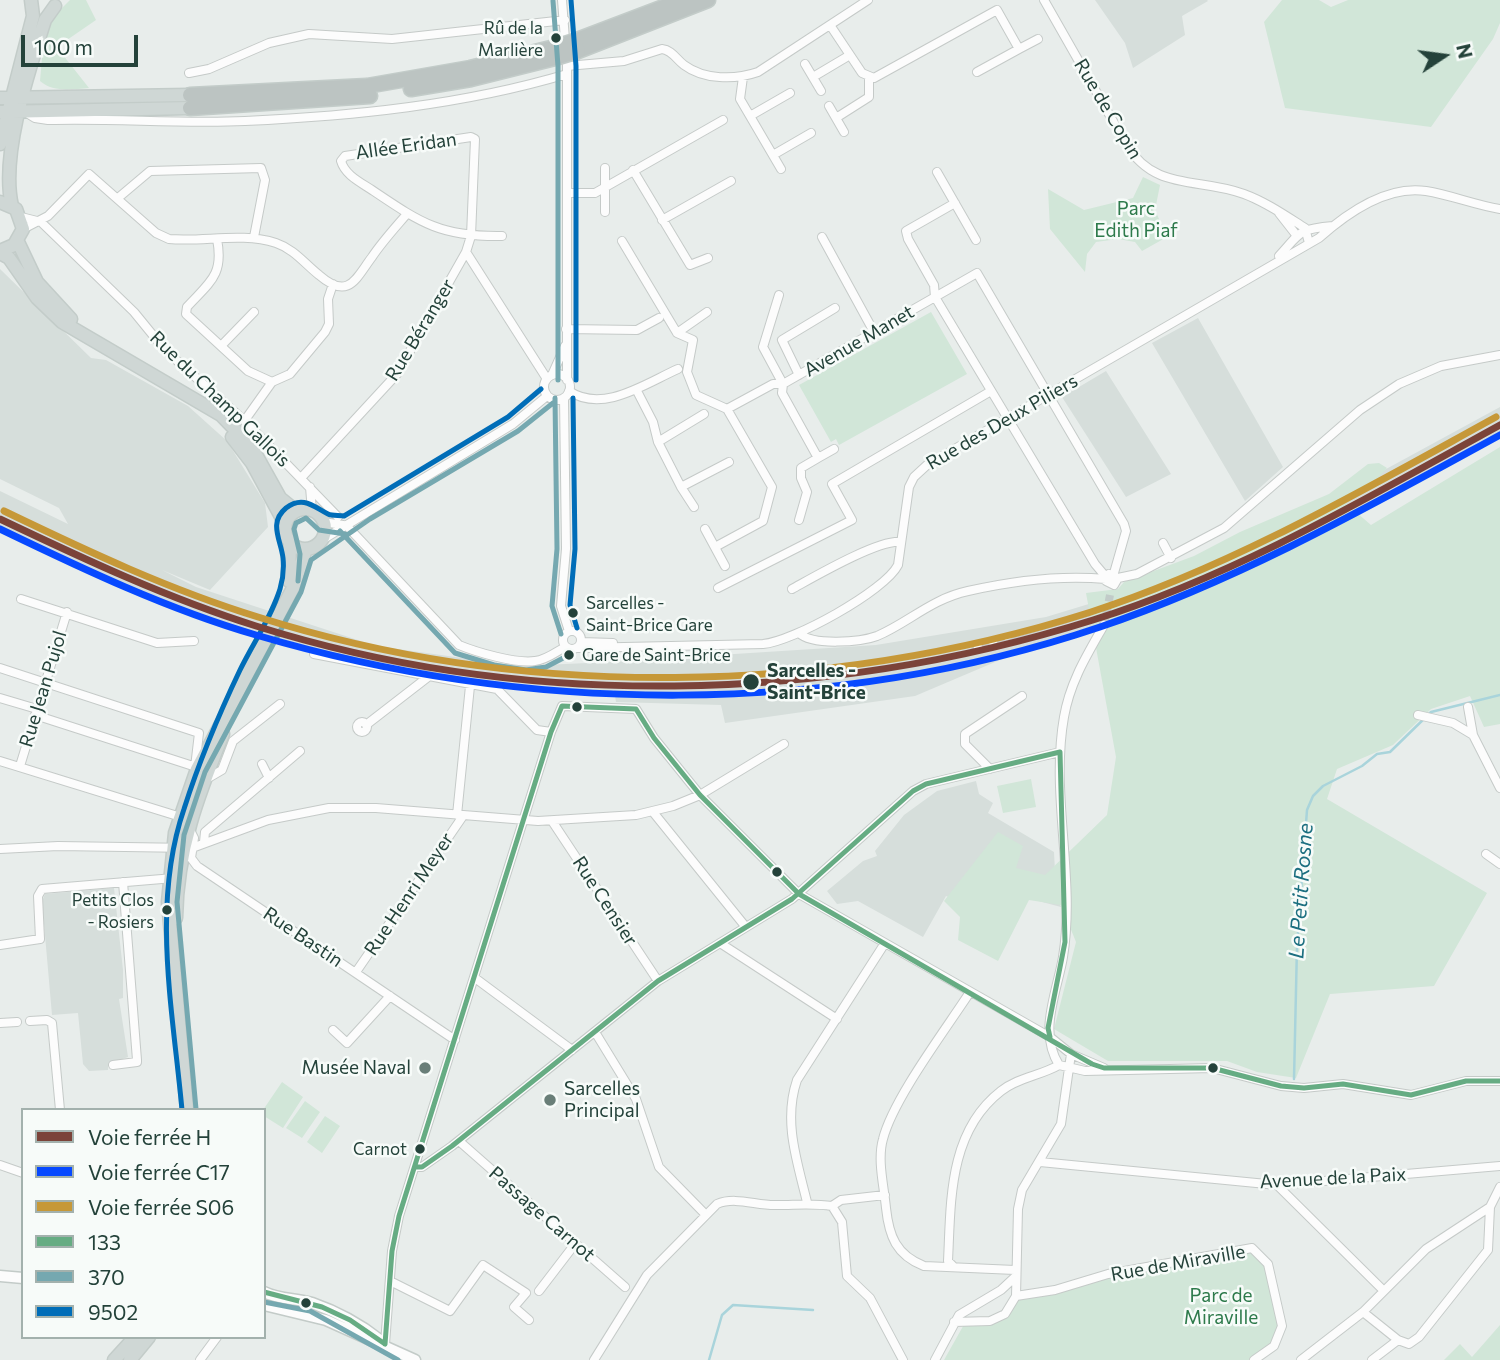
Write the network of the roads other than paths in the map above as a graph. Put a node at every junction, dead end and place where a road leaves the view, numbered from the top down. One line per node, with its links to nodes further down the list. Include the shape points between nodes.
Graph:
1 (31, 0): 7 (main road, via 41,6); 26 (main road, via 33,16)
2 (562, 0): 8 (street)
3 (682, 0): 11 (highway)
4 (708, 0): 11 (highway)
5 (868, 0): 9 (street)
6 (1044, 0): 46 (street, Rue de Copin, via 1142,166 1158,176 1245,194)
7 (59, 3): 13 (main road, via 46,15)
8 (565, 20): 15 (street); 18 (street, via 392,39 309,34 269,43)
9 (830, 24): 14 (street); 19 (street, via 758,72)
10 (1038, 39): 12 (street)
11 (578, 45): 15 (highway, bridge)
12 (1019, 49): 17 (street); 21 (street, via 997,10)
13 (35, 52): 24 (main road, via 33,81 40,92); 26 (main road)
14 (850, 55): 20 (street); 21 (street, via 862,73)
15 (561, 61): 19 (street, via 624,61 662,49 702,73); 25 (highway, via 470,68 367,86); 26 (street, via 458,99 309,117 48,120); 41 (street)
16 (805, 64): 20 (street)
17 (977, 72)
18 (189, 73)
19 (743, 77): 28 (street, via 740,99)
20 (813, 77): 22 (street)
21 (872, 77): 29 (street, via 869,97)
22 (821, 91)
23 (790, 93): 28 (street)
24 (53, 97): 25 (main road); 26 (main road)
25 (190, 102): 26 (main road)
26 (13, 105): 33 (main road); 44 (main road)
27 (830, 106): 29 (street)
28 (750, 116): 34 (street)
29 (836, 117): 31 (street)
30 (723, 120): 37 (street)
31 (844, 132)
32 (811, 133): 34 (street)
33 (0, 144)
34 (773, 155): 36 (street)
35 (605, 168): 40 (street)
36 (781, 169)
37 (634, 170): 40 (street); 49 (street)
38 (937, 172): 43 (street)
39 (731, 181): 49 (street)
40 (605, 187): 41 (street, via 595,193); 47 (street)
41 (567, 193): 75 (street)
42 (118, 198): 50 (street, via 89,174); 57 (street, via 150,171 261,168 265,180); 59 (street, via 169,239)
43 (955, 203): 60 (street); 70 (street, via 906,231 934,285)
44 (6, 204): 51 (main road)
45 (1500, 209): 52 (street, Rue des Deux Piliers, via 1429,191 1404,191 1381,197)
46 (1277, 210): 53 (street, Rue de Copin); 54 (street)
47 (605, 212)
48 (406, 215): 55 (street, via 431,227); 55 (street, Allée Eridan, via 349,174 341,161 345,156 471,137 475,139); 68 (street, via 354,283)
49 (662, 220): 66 (street, via 690,265)
50 (41, 222): 51 (street); 96 (street, Rue du Champ Gallois, via 165,350)
51 (22, 223): 62 (main road)
52 (1333, 226): 53 (street, Rue des Deux Piliers); 63 (street, Rue des Deux Piliers)
53 (1305, 228): 54 (street, Rue des Deux Piliers); 63 (street)
54 (1294, 234): 63 (street); 67 (street, Rue des Deux Piliers)
55 (471, 236): 56 (street); 65 (street, Rue Béranger)
56 (502, 236)
57 (253, 237): 59 (street); 68 (street, via 288,248)
58 (821, 237): 76 (street)
59 (217, 239): 79 (street, via 219,271 187,307 187,314)
60 (976, 240)
61 (622, 241): 77 (street)
62 (18, 242): 64 (main road); 80 (main road, via 30,271 54,304)
63 (1309, 243): 67 (street, Rue des Deux Piliers)
64 (0, 252): 80 (main road, via 56,317)
65 (466, 252): 84 (street); 101 (street, Rue Béranger, via 397,374)
66 (708, 258)
67 (1274, 262): 92 (street, Rue des Deux Piliers)
68 (333, 284): 86 (street, via 325,332 290,374)
69 (779, 295): 87 (street, via 764,347)
70 (935, 298): 76 (street, Avenue Manet); 89 (street); 92 (street, Avenue Manet, via 977,273)
71 (835, 308): 83 (street, via 782,340)
72 (254, 312): 79 (street)
73 (707, 312): 77 (street)
74 (659, 318): 75 (street, via 637,330)
75 (566, 329): 78 (street)
76 (874, 332): 83 (street, Avenue Manet)
77 (677, 333): 93 (street, via 693,340 687,372 696,395)
78 (566, 343): 84 (street); 85 (street)
79 (220, 346): 86 (street, via 248,371)
80 (117, 353): 107 (main road, via 178,387 216,419)
81 (1500, 355): 118 (street, via 1441,366 1399,384 1360,410 1240,516)
82 (677, 369): 88 (street)
83 (799, 375): 87 (street, Avenue Manet)
84 (549, 377): 85 (street, via 561,375); 91 (street, via 544,389)
85 (568, 380): 90 (street)
86 (272, 382): 96 (street)
87 (783, 384): 93 (street, Avenue Manet, via 773,384); 99 (street, via 782,393)
88 (637, 391): 90 (street, via 593,398); 97 (street)
89 (991, 391): 95 (street); 121 (street, via 832,484 852,520)
90 (567, 394): 91 (street, via 555,400); 127 (street, via 561,606)
91 (547, 396): 110 (street, via 513,424)
92 (1047, 396): 95 (street, Rue des Deux Piliers); 120 (street, via 1124,524)
93 (727, 409): 116 (street, via 772,487 763,521)
94 (704, 414): 97 (street)
95 (1007, 419): 114 (street, Rue des Deux Piliers, via 916,474 909,486); 120 (street, via 1095,564)
96 (245, 420): 101 (street, Rue du Champ Gallois)
97 (658, 442): 103 (street)
98 (834, 449): 99 (street)
99 (818, 458): 108 (street, via 801,468 807,492)
100 (729, 462): 103 (street)
101 (301, 478): 102 (street, Rue du Champ Gallois)
102 (310, 487): 105 (street); 106 (street, Rue du Champ Gallois)
103 (681, 487): 104 (street)
104 (694, 507)
105 (312, 511): 107 (main road); 109 (main road)
106 (338, 517)
107 (290, 518): 113 (main road)
108 (799, 520)
109 (323, 522): 110 (street); 112 (main road)
110 (346, 525): 112 (street); 131 (street, via 459,645 529,661 544,659)
111 (705, 529): 116 (street)
112 (322, 540): 117 (main road)
113 (290, 542): 117 (main road); 124 (main road)
114 (901, 542): 122 (street, via 889,540); 128 (street, Rue des Deux Piliers, via 898,565 888,580)
115 (1163, 542): 118 (street)
116 (715, 547): 119 (street)
117 (306, 549): 124 (main road)
118 (1171, 558): 120 (street)
119 (725, 566)
120 (1111, 581): 128 (street, via 1041,580 967,591 867,638 821,642)
121 (718, 588)
122 (792, 589)
123 (20, 600): 125 (street)
124 (284, 604): 153 (main road)
125 (67, 612): 129 (street, via 157,643); 135 (street, Rue Jean Pujol)
126 (1104, 625): 148 (street, via 1073,681)
127 (569, 631): 130 (street, via 578,633); 131 (street, via 562,639)
128 (799, 634): 130 (street, via 775,643)
129 (194, 641)
130 (579, 645): 131 (street)
131 (565, 647)
132 (314, 654): 134 (street)
133 (0, 668): 135 (street)
134 (428, 677): 136 (street); 143 (street)
135 (46, 681): 141 (street, Rue Jean Pujol); 153 (street, via 198,733)
136 (470, 685): 144 (street, via 497,689 537,730); 158 (street)
137 (1022, 696): 152 (street, via 965,734 965,744)
138 (0, 698): 141 (street)
139 (280, 704): 153 (street, via 233,741 222,770 210,777)
140 (1468, 707): 145 (street)
141 (36, 712): 151 (street, Rue Jean Pujol); 153 (street)
142 (1418, 715): 145 (street, via 1453,723)
143 (366, 725)
144 (551, 733): 156 (street, via 559,708 638,711); 159 (street)
145 (1473, 735): 155 (street)
146 (784, 744): 156 (street)
147 (300, 751): 154 (street)
148 (1060, 752): 152 (street); 185 (street, via 1065,942)
149 (0, 761): 151 (street)
150 (262, 764): 154 (street)
151 (20, 766): 161 (street)
152 (990, 769): 169 (street, via 913,791)
153 (199, 770): 161 (main road)
154 (269, 778): 162 (street, via 205,832)
155 (1500, 788)
156 (700, 795): 157 (street); 169 (street)
157 (653, 812): 160 (street); 170 (street)
158 (460, 815): 159 (street); 162 (street, via 329,808 268,820); 174 (street, Rue Henri Meyer)
159 (526, 820): 160 (street); 175 (street)
160 (552, 821): 176 (street, Rue Censier)
161 (183, 822): 163 (main road); 163 (street, Rue Bastin, via 194,834)
162 (204, 842): 163 (street)
163 (182, 848): 164 (street); 167 (main road); 174 (street, Rue Bastin, via 194,863)
164 (0, 849)
165 (1486, 854): 166 (street)
166 (1500, 863)
167 (173, 878): 168 (street); 197 (main road)
168 (123, 881): 173 (street, via 42,889 38,896 40,939); 191 (street, via 137,1062)
169 (799, 894): 170 (street); 172 (street)
170 (745, 926): 171 (street)
171 (720, 943): 176 (street); 179 (street)
172 (885, 943): 177 (street); 179 (street)
173 (0, 945)
174 (356, 972): 178 (street, Rue Bastin)
175 (475, 978): 186 (street); 188 (street)
176 (658, 981): 184 (street)
177 (970, 992): 185 (street); 206 (street, via 891,1116 881,1157)
178 (390, 996): 183 (street, via 347,1043); 186 (street, Rue Bastin)
179 (837, 1019): 207 (street, via 796,1080 789,1114)
180 (30, 1021): 196 (street, via 47,1020 53,1027)
181 (17, 1022): 182 (street)
182 (0, 1023)
183 (333, 1030)
184 (595, 1031): 188 (street); 211 (street, via 636,1099 659,1167)
185 (1050, 1037): 187 (street); 190 (street)
186 (455, 1040): 202 (street)
187 (1060, 1047): 189 (street); 190 (street)
188 (572, 1050): 198 (street)
189 (1071, 1054): 193 (street); 194 (street)
190 (1054, 1056): 192 (street)
191 (113, 1065)
192 (1059, 1065): 194 (street); 213 (street, via 1001,1091 967,1135 952,1184 948,1261)
193 (1104, 1068): 194 (street); 195 (street, via 1212,1068 1273,1085 1343,1084 1411,1096 1466,1081)
194 (1069, 1069): 199 (street, via 1061,1124)
195 (1500, 1081)
196 (60, 1108)
197 (189, 1108)
198 (459, 1141): 202 (street); 212 (street, Passage Carnot)
199 (1040, 1162): 204 (street, Avenue de la Paix); 217 (street, via 1022,1190)
200 (0, 1165): 203 (street)
201 (1500, 1166): 204 (street, Avenue de la Paix)
202 (416, 1167): 216 (street, via 399,1216)
203 (21, 1172)
204 (1277, 1185): 219 (street)
205 (1500, 1187): 209 (street)
206 (885, 1195): 208 (street, via 841,1200); 213 (street, via 888,1225 897,1249 924,1266)
207 (807, 1202): 208 (street); 211 (street, via 775,1206 725,1201)
208 (832, 1206): 237 (street, via 842,1222 847,1276 870,1298)
209 (1490, 1207): 210 (street); 219 (street, via 1426,1249); 229 (street, via 1488,1250 1419,1337 1409,1344)
210 (1500, 1212)
211 (705, 1215): 236 (street, via 647,1275)
212 (575, 1244): 218 (street, Passage Carnot); 220 (street)
213 (953, 1266): 217 (street)
214 (0, 1276): 215 (main road)
215 (21, 1278)
216 (390, 1281): 224 (street, via 450,1311 483,1265 526,1293 513,1307); 230 (street)
217 (1015, 1283): 225 (street, Rue de Miraville, via 965,1310); 225 (street, via 1005,1314 990,1321); 239 (street, Rue de Miraville, via 1055,1290 1108,1274 1252,1248 1268,1264 1282,1326 1274,1346)
218 (625, 1287)
219 (1383, 1290): 223 (street)
220 (539, 1291)
221 (266, 1293): 230 (main road, via 313,1303)
222 (266, 1305): 230 (main road, via 326,1320)
223 (1363, 1312): 229 (street); 240 (street)
224 (529, 1320)
225 (954, 1322): 238 (street, Rue de Miraville)
226 (133, 1339): 232 (main road)
227 (147, 1339): 233 (main road)
228 (216, 1339): 234 (street)
229 (1398, 1339): 241 (street)
230 (385, 1344): 231 (main road)
231 (403, 1356): 235 (main road)
232 (114, 1360)
233 (130, 1360)
234 (200, 1360)
235 (415, 1360)
236 (594, 1360)
237 (903, 1360)
238 (934, 1360)
239 (1254, 1360)
240 (1301, 1360)
241 (1372, 1360)

